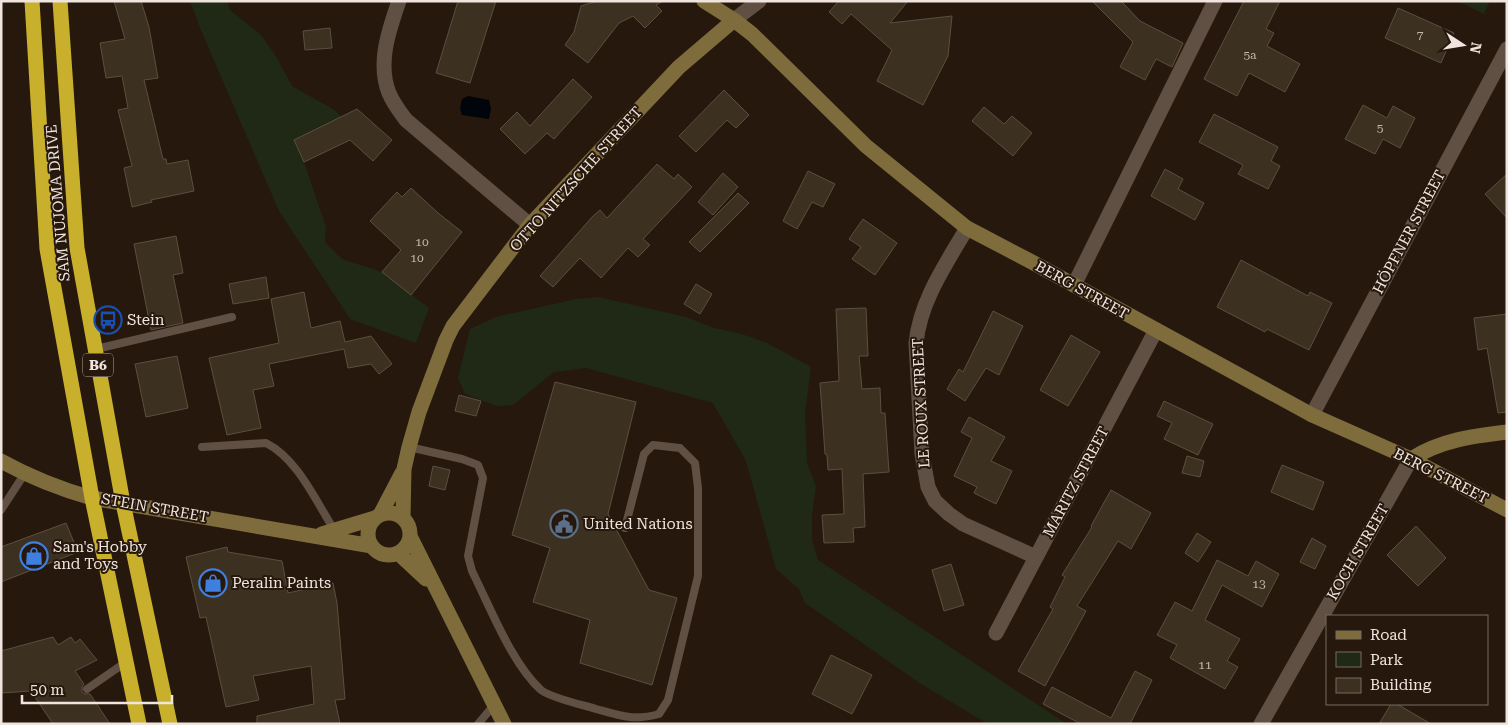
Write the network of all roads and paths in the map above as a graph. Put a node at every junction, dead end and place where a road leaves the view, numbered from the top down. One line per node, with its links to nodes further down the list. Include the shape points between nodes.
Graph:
1 (32, 1): 23 (highway, SAM NUJOMA DRIVE / B6, via 47,249)
2 (60, 1): 14 (highway, SAM NUJOMA DRIVE / B6, via 77,248)
3 (400, 1): 9 (street, via 384,55 387,86 395,104 406,120)
4 (704, 1): 7 (street, BERG STREET)
5 (759, 1): 7 (street)
6 (1216, 1): 11 (street)
7 (734, 20): 9 (street, OTTO NITZSCHE STREET, via 679,66); 10 (street, BERG STREET, via 866,146)
8 (1507, 49): 15 (street, HÖPFNER STREET)
9 (530, 225): 18 (street, OTTO NITZSCHE STREET, via 453,326 419,412)
10 (967, 228): 11 (street, BERG STREET); 35 (street, LE ROUX STREET, via 939,276 917,332 920,430 928,487 935,501 963,524)
11 (1074, 285): 13 (street, BERG STREET)
12 (232, 317): 14 (lane)
13 (1156, 330): 15 (street, BERG STREET); 35 (street, MARITZ STREET)
14 (96, 349): 24 (highway, SAM NUJOMA DRIVE / B6)
15 (1312, 415): 19 (street, BERG STREET)
16 (1507, 432): 19 (street, via 1440,444)
17 (202, 447): 30 (lane, via 266,443 275,448 293,464)
18 (409, 447): 21 (street, OTTO NITZSCHE STREET); 29 (lane, via 478,465 483,478 468,556 472,571 517,661 542,691 618,716 642,719 659,714 668,700 698,576 698,488 694,463 680,448 653,445 644,454)
19 (1411, 459): 26 (street, BERG STREET); 45 (street, KOCH STREET)
20 (1, 461): 22 (street, STEIN STREET)
21 (404, 470): 27 (street, OTTO NITZSCHE STREET); 28 (street, OTTO NITZSCHE STREET)
22 (25, 473): 23 (street, STEIN STREET, via 63,490); 25 (lane)
23 (92, 498): 24 (street, STEIN STREET); 38 (highway, SAM NUJOMA DRIVE / B6)
24 (123, 503): 31 (street, STEIN STREET); 42 (highway, SAM NUJOMA DRIVE / B6)
25 (1, 510)
26 (1507, 510)
27 (378, 516): 28 (street, via 392,513); 30 (street, STEIN STREET); 33 (street, via 371,523 368,534)
28 (403, 518): 32 (street)
29 (625, 528)
30 (335, 531): 31 (street, STEIN STREET)
31 (316, 536): 33 (street, STEIN STREET)
32 (410, 536): 34 (street, via 404,549); 36 (street)
33 (372, 546): 34 (street, via 387,555)
34 (398, 553): 36 (street)
35 (1036, 557): 37 (street, MARITZ STREET)
36 (434, 586): 40 (street)
37 (996, 633)
38 (126, 662): 39 (lane); 41 (highway, SAM NUJOMA DRIVE / B6)
39 (87, 689)
40 (494, 705): 43 (lane); 44 (street)
41 (139, 724)
42 (170, 724)
43 (478, 724)
44 (504, 724)
45 (1261, 724)

